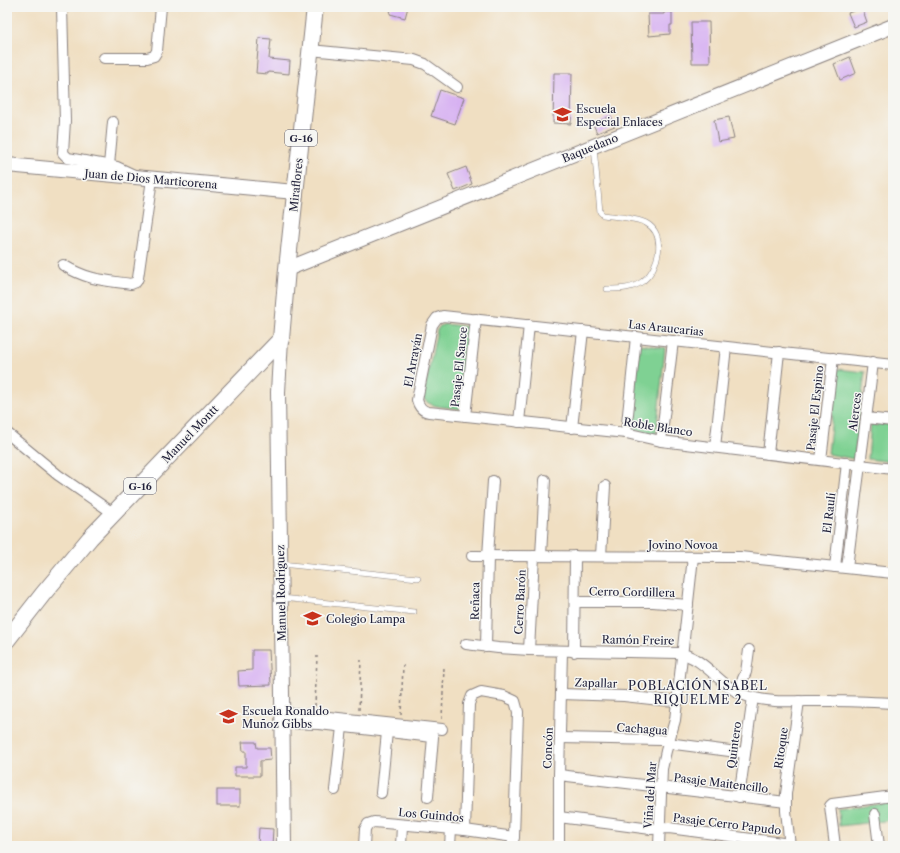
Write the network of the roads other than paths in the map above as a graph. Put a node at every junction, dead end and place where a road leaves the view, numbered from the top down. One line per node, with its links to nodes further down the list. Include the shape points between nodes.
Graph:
1 (62, 7): 11 (street, via 65,121 63,153 68,158)
2 (160, 7): 6 (street, via 157,51 154,56)
3 (315, 7): 5 (main road, Miraflores / G-16)
4 (893, 26): 9 (street, Baquedano)
5 (310, 50): 7 (street, via 414,60 425,64); 14 (main road, Miraflores / G-16)
6 (104, 58)
7 (457, 87)
8 (113, 122): 11 (street)
9 (594, 146): 16 (street, Baquedano); 17 (lane, via 600,212 603,215 646,223 656,234 659,245 652,270 642,282 627,288)
10 (7, 165): 12 (street, Juan de Dios Marticorena)
11 (109, 165): 12 (street)
12 (137, 177): 13 (street, Juan de Dios Marticorena)
13 (152, 179): 14 (street, Juan de Dios Marticorena); 15 (street, via 136,282 131,284 93,279 77,274)
14 (295, 192): 16 (main road, Miraflores / G-16)
15 (63, 265)
16 (287, 269): 23 (main road, Miraflores / G-16)
17 (607, 289)
18 (437, 318): 19 (street, Las Araucarias, via 446,316); 30 (street, El Arrayán, via 432,325 418,396)
19 (476, 319): 20 (street, Las Araucarias); 31 (street, Pasaje El Sauce)
20 (530, 325): 21 (street, Las Araucarias); 34 (street)
21 (583, 331): 22 (street, Las Araucarias); 35 (street)
22 (636, 337): 24 (street, Las Araucarias); 37 (street)
23 (281, 339): 48 (main road, Manuel Montt / G-16); 55 (street, Manuel Rodríguez, via 278,392)
24 (673, 341): 25 (street, Las Araucarias); 38 (street)
25 (726, 347): 26 (street, Las Araucarias); 39 (street)
26 (779, 352): 27 (street, Las Araucarias); 40 (street)
27 (833, 358): 28 (street, Las Araucarias); 41 (street, Pasaje El Espino)
28 (873, 362): 29 (street, Las Araucarias); 32 (street, Alerces)
29 (893, 365)
30 (420, 407): 31 (street, Roble Blanco, via 429,412)
31 (465, 416): 34 (street, Roble Blanco)
32 (866, 418): 33 (street); 43 (street, Alerces)
33 (893, 421)
34 (519, 422): 35 (street, Roble Blanco)
35 (572, 428): 37 (street, Roble Blanco)
36 (7, 433): 48 (street, via 58,476)
37 (626, 433): 38 (street, Roble Blanco)
38 (662, 441): 39 (street, Roble Blanco)
39 (715, 447): 40 (street, Roble Blanco)
40 (768, 454): 41 (street, Roble Blanco)
41 (821, 460): 42 (street, Roble Blanco)
42 (847, 463): 43 (street, Roble Blanco); 56 (street, El Raulí)
43 (860, 464): 44 (street, Roble Blanco); 57 (street)
44 (893, 468)
45 (545, 480): 51 (street, Cerro Barón)
46 (493, 481): 50 (street, Reñaca)
47 (605, 486): 53 (street)
48 (113, 513): 64 (main road, Manuel Montt / G-16)
49 (472, 556): 50 (street, Jovino Novoa)
50 (488, 556): 51 (street, Jovino Novoa); 66 (street, Reñaca)
51 (538, 556): 52 (street, Jovino Novoa); 67 (street, Cerro Barón)
52 (575, 556): 53 (street, Jovino Novoa); 61 (street)
53 (601, 556): 54 (street, Jovino Novoa)
54 (693, 557): 56 (street, Jovino Novoa, via 740,557); 62 (street, Viña del Mar)
55 (280, 564): 59 (lane); 60 (street, Manuel Rodríguez)
56 (835, 566): 57 (street, Jovino Novoa)
57 (847, 568): 58 (street, Jovino Novoa)
58 (893, 573)
59 (418, 578)
60 (281, 598): 63 (lane); 78 (street, Manuel Rodríguez)
61 (575, 602): 62 (street, Cerro Cordillera, via 653,602); 70 (street)
62 (688, 605): 71 (street, Viña del Mar)
63 (414, 612)
64 (7, 640)
65 (466, 644): 66 (street, Ramón Freire)
66 (486, 647): 67 (street, Ramón Freire)
67 (529, 650): 69 (street, Ramón Freire)
68 (749, 650): 72 (street, via 746,672)
69 (562, 651): 70 (street, Ramón Freire); 73 (street, Concón)
70 (574, 652): 71 (street, Ramón Freire)
71 (683, 654): 72 (street, Ramón Freire, via 697,660 723,684); 75 (street, Viña del Mar)
72 (737, 692): 74 (street, Ramón Freire)
73 (561, 694): 75 (street, Zapallar); 82 (street, Concón)
74 (753, 697): 76 (street, Ramón Freire); 84 (street, Quintero)
75 (678, 701): 83 (street, Viña del Mar)
76 (799, 701): 77 (street, Ramón Freire, via 832,700); 92 (street, Ritoque)
77 (893, 704)
78 (282, 718): 79 (street); 80 (street, via 315,716); 101 (street, Manuel Rodríguez)
79 (342, 727): 81 (street); 87 (street)
80 (442, 729)
81 (387, 732): 88 (street); 90 (street, via 433,737)
82 (560, 738): 83 (street, Cachagua); 85 (street, Concón)
83 (669, 742): 84 (street, Cachagua); 86 (street, Viña del Mar, via 664,760)
84 (745, 753): 91 (street, Quintero)
85 (559, 776): 86 (street, Pasaje Maitencillo); 94 (street, Concón)
86 (662, 788): 91 (street, Pasaje Maitencillo); 96 (street, Viña del Mar)
87 (335, 790)
88 (381, 793)
89 (893, 796): 107 (street, via 832,804 830,806)
90 (428, 797)
91 (739, 797): 92 (street, Pasaje Maitencillo)
92 (786, 802): 100 (street, Ritoque)
93 (875, 814): 108 (street)
94 (559, 817): 96 (street, Pasaje Cerro Papudo); 105 (street, Concón)
95 (402, 825): 97 (street, Los Guindos); 102 (street, Los Guindos, via 374,822 368,824 364,829); 103 (street)
96 (660, 829): 100 (street, Pasaje Cerro Papudo, via 669,828); 106 (street, Viña del Mar)
97 (451, 830): 98 (street, Los Guindos); 104 (street)
98 (465, 830): 99 (street, Los Guindos); 99 (street, via 469,704 472,696 481,692 504,696 515,701 518,712)
99 (513, 841)
100 (790, 845)
101 (284, 846)
102 (364, 846)
103 (401, 846)
104 (450, 846)
105 (559, 846)
106 (659, 846)
107 (835, 846)
108 (879, 846)

